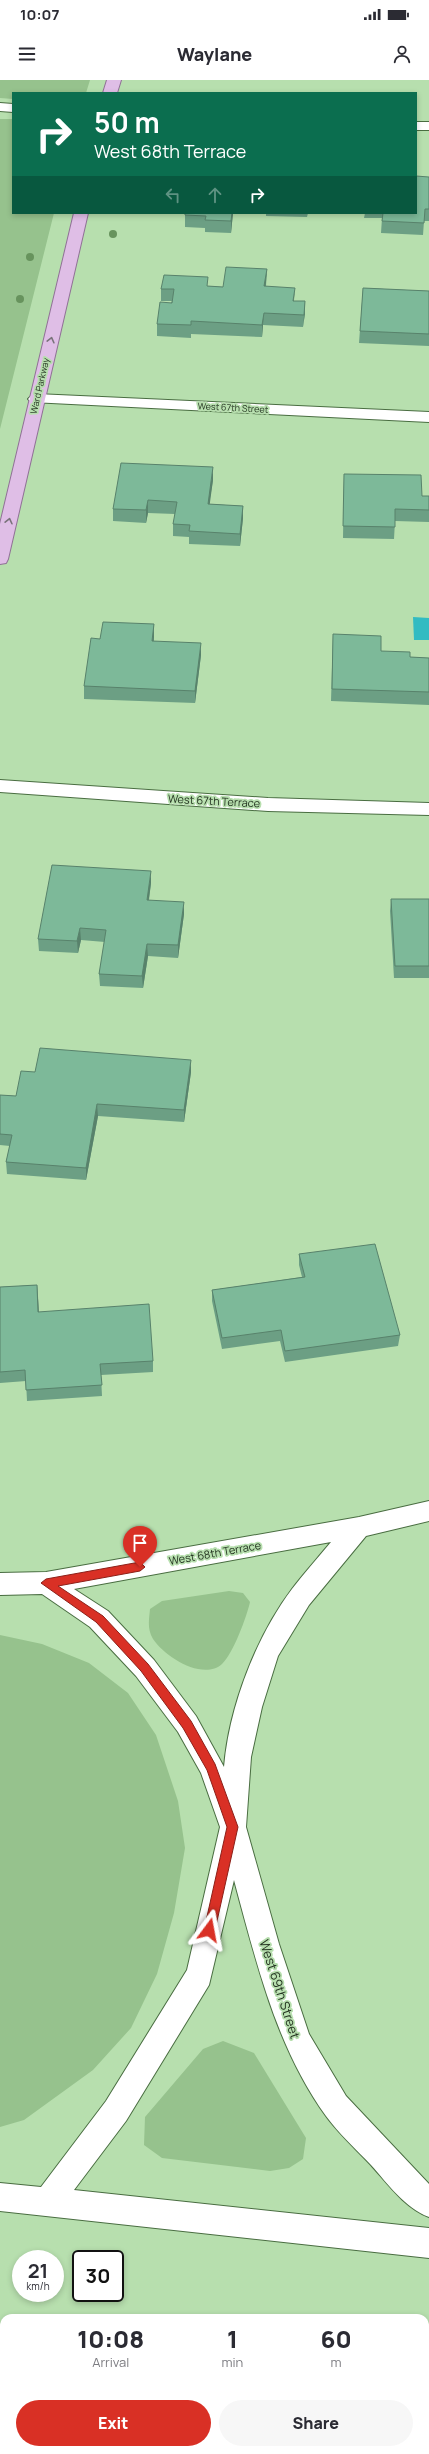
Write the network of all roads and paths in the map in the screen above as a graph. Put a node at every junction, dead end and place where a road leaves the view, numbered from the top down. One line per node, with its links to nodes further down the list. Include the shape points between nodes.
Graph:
1 (114, 80): 2 (main road)
2 (110, 92)
3 (0, 107): 4 (street)
4 (12, 108)
5 (417, 126): 6 (street)
6 (429, 126)
7 (81, 214): 8 (main road, Ward Parkway, one-way to 7)
8 (36, 399): 9 (street, West 67th Street); 10 (main road, Ward Parkway, one-way to 8)
9 (429, 417)
10 (0, 559)
11 (0, 786): 12 (street, West 67th Terrace, via 197,800)
12 (429, 809)
13 (429, 1511): 14 (street, West 68th Terrace)
14 (359, 1528): 15 (street, West 68th Terrace); 17 (street, via 300,1597 267,1652 249,1707 238,1757)
15 (46, 1583): 16 (street, West 68th Terrace); 17 (street, West 69th Street, via 99,1619 145,1668 187,1724 212,1768)
16 (0, 1584)
17 (233, 1827): 19 (street, via 199,1974 116,2111); 20 (street, West 69th Street, via 265,1944 297,2041 336,2106 407,2184)
18 (0, 2197): 19 (street)
19 (48, 2202): 21 (street)
20 (429, 2203)
21 (429, 2243)

